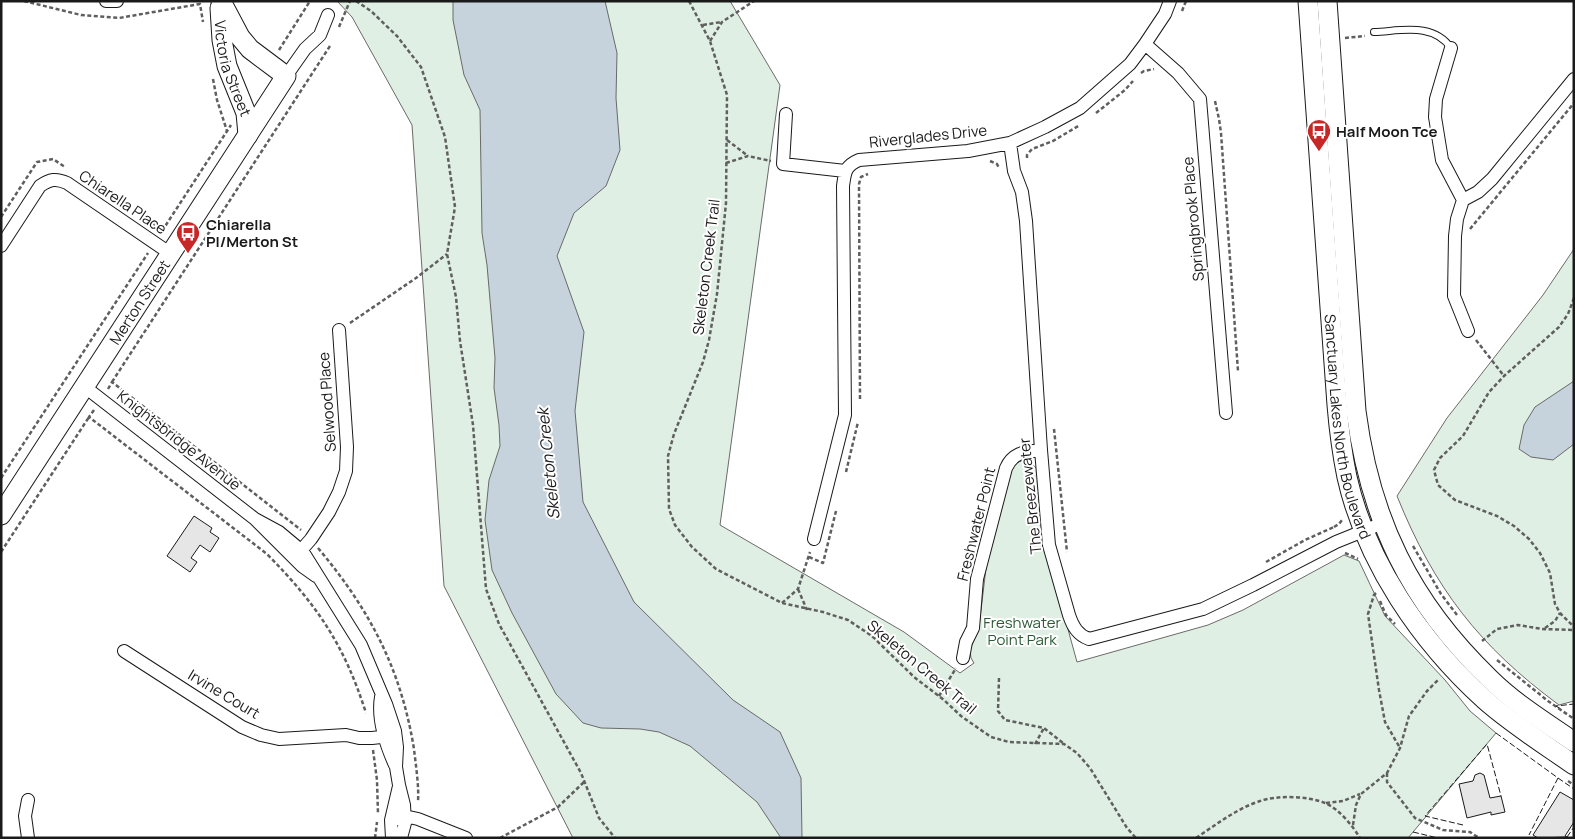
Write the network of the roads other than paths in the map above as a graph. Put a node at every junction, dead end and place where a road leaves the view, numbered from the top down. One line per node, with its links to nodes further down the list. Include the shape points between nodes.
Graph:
1 (106, 1): 2 (street)
2 (117, 1)
3 (220, 1): 11 (street, Victoria Street, via 250,49); 14 (street, Victoria Street, via 227,66 246,113)
4 (1170, 1): 9 (street, Riverglades Drive)
5 (1308, 1): 27 (street, Sanctuary Lakes North Boulevard, via 1338,415 1347,478)
6 (1328, 1): 26 (street, Sanctuary Lakes North Boulevard, via 1356,411 1370,484)
7 (328, 15): 11 (street, Merton Street, via 320,35 305,49)
8 (1374, 32): 10 (lane, via 1424,30 1439,35)
9 (1145, 44): 15 (street, Riverglades Drive, via 1130,64 1080,108); 23 (street, Springbrook Place, via 1178,73 1200,99)
10 (1451, 48): 17 (street, via 1436,99 1435,117 1442,160)
11 (286, 76): 14 (street, Merton Street)
12 (1574, 79): 17 (street, via 1492,179)
13 (786, 114): 16 (street, via 783,164)
14 (248, 135): 19 (street, Merton Street)
15 (1010, 143): 16 (street, Riverglades Drive, via 968,151 859,160); 24 (street, The Breezewater, via 1026,221)
16 (846, 172): 28 (street, via 843,186 844,415)
17 (1463, 200): 21 (street, via 1455,247 1454,296)
18 (1, 246): 19 (street, Chiarella Place, via 40,186 57,179 68,182)
19 (171, 254): 22 (street, Merton Street)
20 (339, 330): 29 (street, Selwood Place, via 347,460 339,492 329,512 308,536 304,547)
21 (1468, 331)
22 (85, 387): 25 (street, Merton Street); 29 (street, Knightsbridge Avenue)
23 (1226, 413)
24 (1041, 450): 27 (street, The Breezewater, via 1049,545 1072,624 1089,640 1203,609); 31 (street, Freshwater Point, via 1025,452 1010,459 1006,468 977,579 973,628)
25 (5, 503)
26 (1383, 523): 27 (street, The Breezewater); 33 (street, Sanctuary Lakes North Boulevard, via 1415,589 1460,648 1516,701)
27 (1365, 531): 34 (street, Sanctuary Lakes North Boulevard, via 1390,583 1457,672 1516,725)
28 (814, 539)
29 (295, 549): 32 (street, Knightsbridge Avenue, via 308,558 361,645 386,704)
30 (124, 651): 32 (street, Irvine Court, via 242,727 261,735 279,738)
31 (963, 658)
32 (381, 733): 35 (street, Knightsbridge Avenue, via 397,747)
33 (1574, 742)
34 (1574, 765)
35 (399, 785): 37 (street, Knightsbridge Avenue); 38 (street, Knightsbridge Avenue)
36 (28, 800): 40 (street, via 25,816)
37 (391, 820): 38 (street); 41 (street, Knightsbridge Avenue)
38 (404, 821): 39 (street, via 418,827); 39 (street, via 418,819); 42 (street, Knightsbridge Avenue)
39 (434, 826): 43 (street)
40 (28, 838)
41 (392, 838)
42 (401, 838)
43 (466, 838)

